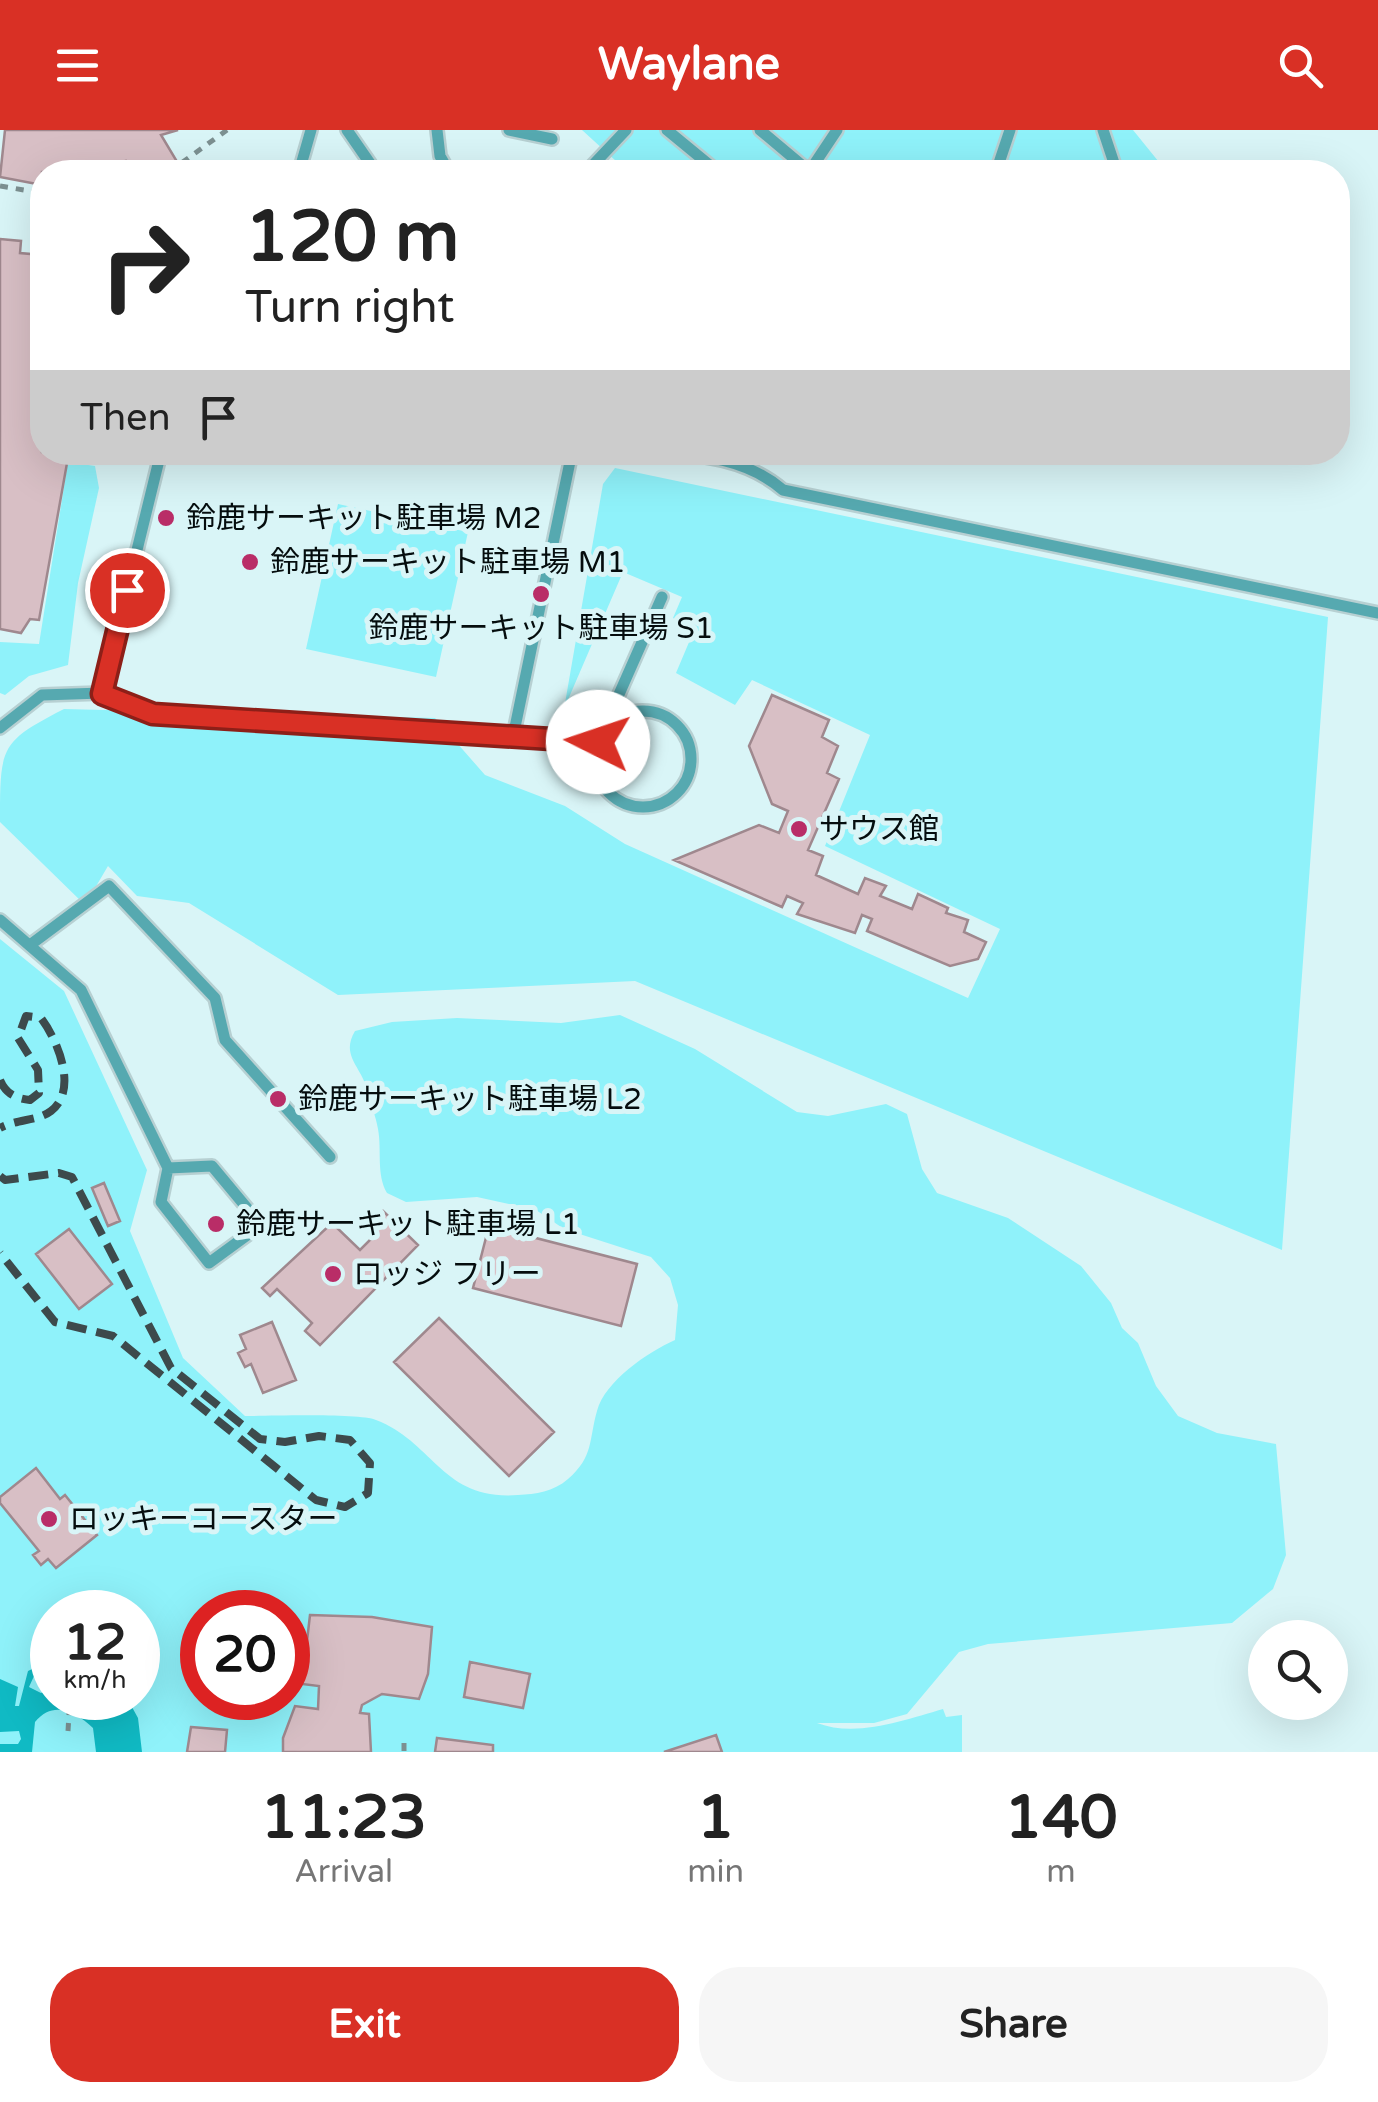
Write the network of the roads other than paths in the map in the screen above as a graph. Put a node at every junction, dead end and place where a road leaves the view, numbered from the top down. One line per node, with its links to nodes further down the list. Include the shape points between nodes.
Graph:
1 (310, 130): 12 (lane)
2 (346, 130): 13 (lane)
3 (508, 130): 11 (lane)
4 (626, 130): 15 (lane)
5 (668, 130): 16 (lane)
6 (760, 130): 17 (lane)
7 (837, 130): 18 (lane)
8 (1010, 130): 19 (lane)
9 (1102, 130): 20 (lane)
10 (438, 131): 14 (lane)
11 (552, 139)
12 (302, 160)
13 (367, 160)
14 (442, 160)
15 (598, 160)
16 (704, 160)
17 (796, 160)
18 (818, 160)
19 (1000, 160)
20 (1113, 160)
21 (158, 465): 26 (lane)
22 (569, 465): 28 (lane)
23 (742, 465): 25 (lane, via 783,490)
24 (662, 597): 29 (lane)
25 (1378, 613)
26 (102, 694): 27 (lane, via 42,695); 28 (lane, via 153,714)
27 (0, 728)
28 (512, 737): 29 (lane)
29 (599, 739): 29 (lane, via 599,780 620,802 665,803 687,780 691,748 672,720 640,710 624,714)
30 (0, 920): 31 (lane)
31 (30, 946): 32 (lane, via 109,886 214,998 225,1040); 33 (lane, via 81,990)
32 (330, 1157)
33 (168, 1168): 33 (lane, via 212,1166 262,1226 209,1263 160,1202)

